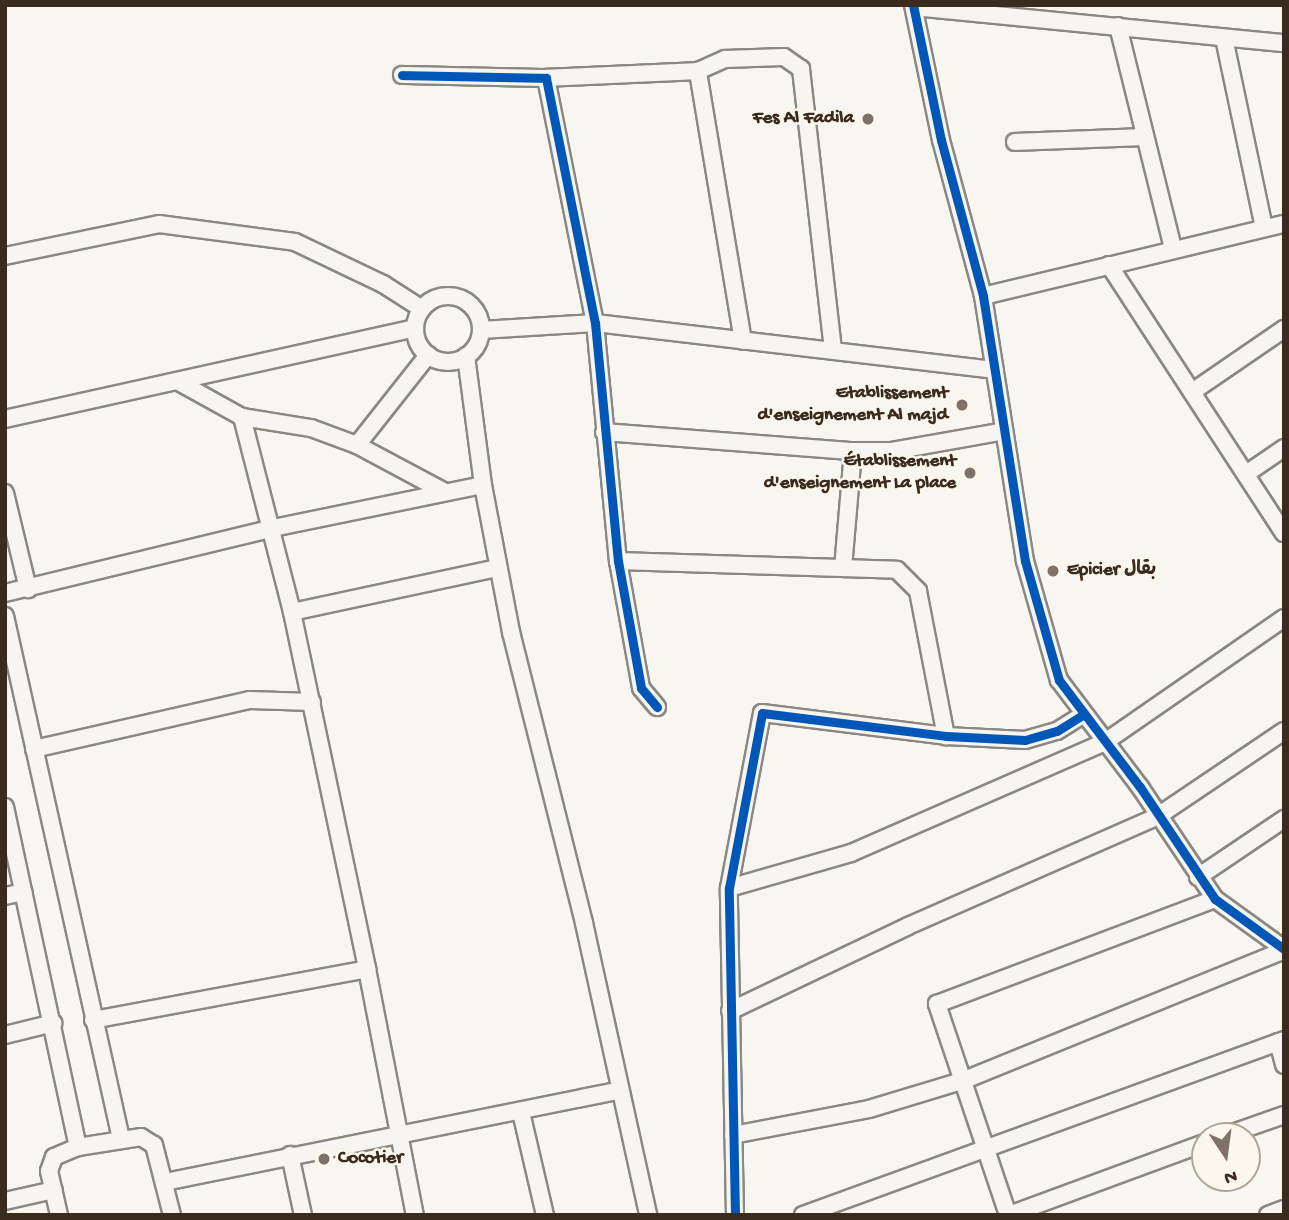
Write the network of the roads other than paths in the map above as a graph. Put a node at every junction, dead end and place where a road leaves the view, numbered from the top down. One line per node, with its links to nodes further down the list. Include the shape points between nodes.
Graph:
1 (914, 6): 2 (street); 15 (street, via 941,140)
2 (1118, 26): 3 (street); 8 (street)
3 (1224, 38): 4 (street); 11 (street)
4 (1284, 43)
5 (698, 71): 7 (street); 21 (street); 22 (street, via 725,59 784,57 801,69)
6 (402, 75): 7 (street)
7 (546, 78): 17 (street)
8 (1143, 137): 9 (street); 12 (street)
9 (1015, 142)
10 (1284, 224): 11 (street)
11 (1264, 228): 12 (street)
12 (1173, 249): 14 (street)
13 (5, 256): 16 (street, via 159,224 295,242 383,284)
14 (1109, 265): 15 (street); 27 (street)
15 (984, 296): 25 (street)
16 (422, 309): 18 (street); 20 (street, via 439,298 459,299 475,311)
17 (595, 323): 20 (street); 21 (street); 31 (street)
18 (415, 328): 23 (street); 26 (street)
19 (1284, 329): 27 (street)
20 (481, 330): 24 (street)
21 (743, 341): 22 (street)
22 (833, 349): 25 (street)
23 (428, 355): 24 (street, via 447,362); 32 (street)
24 (467, 356): 36 (street)
25 (994, 370): 30 (street)
26 (177, 381): 28 (street, via 200,398); 29 (street)
27 (1192, 392): 35 (street)
28 (242, 417): 32 (street, via 311,428); 39 (street)
29 (5, 419)
30 (1004, 431): 34 (street, via 892,451); 51 (street, via 1038,620 1059,680)
31 (604, 432): 34 (street); 41 (street)
32 (357, 445): 37 (street)
33 (1284, 448): 35 (street)
34 (853, 452): 43 (street)
35 (1245, 474): 40 (street)
36 (483, 485): 37 (street); 42 (street)
37 (445, 492): 39 (street)
38 (5, 493): 44 (street)
39 (273, 528): 44 (street); 46 (street)
40 (1284, 533)
41 (618, 561): 43 (street); 50 (street, via 641,688)
42 (498, 568): 46 (street); 73 (street)
43 (843, 568): 53 (street, via 897,570 914,582)
44 (28, 589): 45 (street)
45 (5, 593)
46 (292, 612): 49 (street)
47 (5, 616): 55 (street)
48 (1284, 618): 54 (street)
49 (313, 702): 55 (street, via 250,700); 65 (street)
50 (657, 708)
51 (1084, 714): 53 (street, via 1041,737); 54 (street)
52 (1284, 731): 57 (street)
53 (946, 736): 60 (street, via 762,713)
54 (1105, 742): 57 (street); 60 (street, via 851,853)
55 (34, 748): 67 (street)
56 (5, 807): 61 (street)
57 (1158, 816): 59 (street); 66 (street, via 908,926)
58 (1284, 819): 59 (street)
59 (1198, 877): 63 (street)
60 (729, 888): 66 (street)
61 (24, 892): 62 (street); 68 (street)
62 (5, 896)
63 (1215, 899): 64 (street); 72 (street, via 938,1003)
64 (1284, 950): 72 (street)
65 (367, 969): 67 (street); 77 (street)
66 (730, 1011): 78 (street)
67 (93, 1020): 79 (street)
68 (54, 1023): 69 (street); 80 (street)
69 (5, 1035)
70 (1281, 1041): 71 (street); 81 (street)
71 (1284, 1065)
72 (962, 1081): 78 (street, via 869,1109); 81 (street)
73 (621, 1090): 74 (street); 93 (street)
74 (522, 1112): 77 (street); 92 (street)
75 (1284, 1115): 76 (street)
76 (1261, 1123)
77 (398, 1132): 83 (street); 91 (street)
78 (733, 1135): 94 (street)
79 (121, 1139): 80 (street); 84 (street, via 141,1137 154,1145)
80 (78, 1147): 85 (street, via 54,1157 49,1164)
81 (987, 1148): 95 (street); 96 (street)
82 (1191, 1148): 96 (street)
83 (290, 1155): 84 (street); 90 (street)
84 (165, 1182): 89 (street)
85 (54, 1190): 86 (street); 88 (street)
86 (5, 1201)
87 (1284, 1209): 97 (street)
88 (59, 1215)
89 (172, 1215)
90 (303, 1215)
91 (415, 1215)
92 (545, 1215)
93 (648, 1215)
94 (735, 1215)
95 (803, 1215)
96 (1008, 1215)
97 (1268, 1215)

